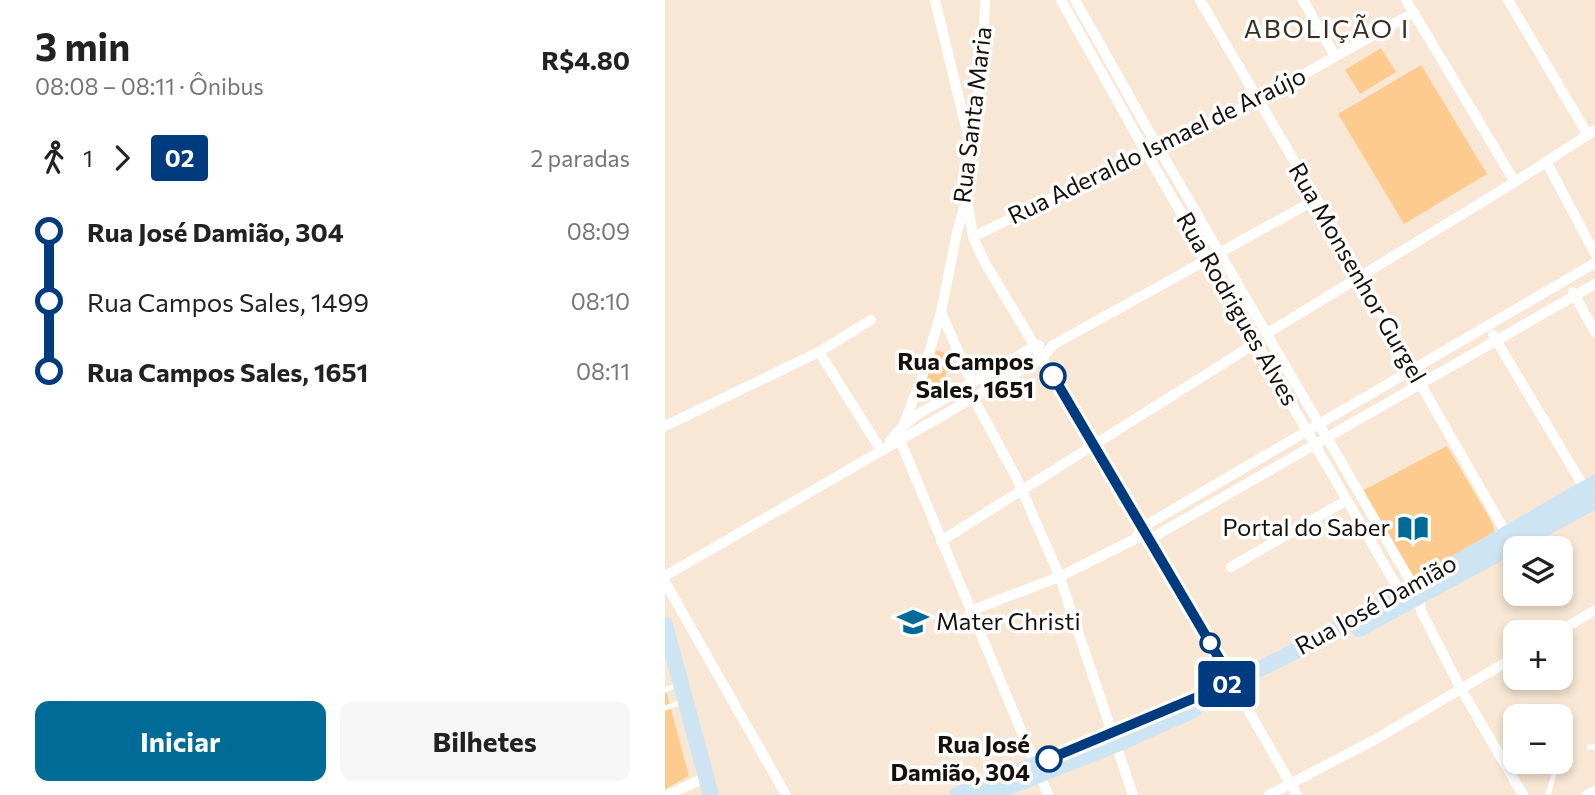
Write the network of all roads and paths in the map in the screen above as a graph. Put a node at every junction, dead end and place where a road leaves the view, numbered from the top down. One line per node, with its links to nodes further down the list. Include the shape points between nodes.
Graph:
1 (935, 0): 13 (street)
2 (985, 0): 13 (street, Rua Santa Maria)
3 (1061, 0): 15 (street, Rua Rodrigues Alves)
4 (1076, 0): 14 (street, Rua Rodrigues Alves)
5 (1200, 0): 11 (street, Rua Monsenhor Gurgel)
6 (1303, 0): 10 (street)
7 (1406, 0): 9 (street)
8 (1508, 0): 12 (street)
9 (1413, 13): 10 (street, Rua Aderaldo Ismael de Araújo); 17 (street)
10 (1335, 57): 11 (street, Rua Aderaldo Ismael de Araújo)
11 (1258, 100): 14 (street, Rua Aderaldo Ismael de Araújo); 19 (street, Rua Monsenhor Gurgel)
12 (1591, 132): 16 (street)
13 (971, 145): 18 (street, Rua Santa Maria)
14 (1158, 146): 15 (street, Rua Aderaldo Ismael de Araújo); 21 (street, Rua Rodrigues Alves)
15 (1146, 152): 20 (street, Rua Aderaldo Ismael de Araújo); 23 (street, Rua Rodrigues Alves)
16 (1547, 163): 17 (street); 22 (street)
17 (1515, 182): 25 (street)
18 (967, 198): 20 (street); 29 (street, Rua Santa Maria)
19 (1315, 200): 21 (street); 25 (street, Rua Monsenhor Gurgel)
20 (973, 237): 36 (street)
21 (1219, 252): 23 (street); 33 (street, Rua Rodrigues Alves)
22 (1595, 254)
23 (1207, 258): 35 (street, Rua Rodrigues Alves); 37 (street)
24 (1595, 263): 26 (street)
25 (1362, 277): 33 (street); 40 (street, Rua Monsenhor Gurgel)
26 (1566, 281): 28 (street); 31 (street)
27 (1595, 284): 28 (street)
28 (1575, 296): 32 (street); 34 (street)
29 (941, 313): 41 (street); 47 (street, Rua Santa Maria)
30 (871, 320): 38 (street)
31 (1489, 326): 34 (street); 40 (street)
32 (1595, 332)
33 (1266, 334): 44 (street, Rua Rodrigues Alves)
34 (1497, 341): 42 (street); 53 (street)
35 (1256, 342): 46 (street, Rua Rodrigues Alves); 50 (street)
36 (1035, 345): 37 (street); 39 (street); 41 (street)
37 (1052, 345): 39 (street)
38 (819, 352): 45 (street); 51 (street)
39 (1042, 358): 43 (street); 50 (street)
40 (1413, 371): 42 (street, Rua Monsenhor Gurgel); 44 (street)
41 (972, 383): 47 (street, via 915,416)
42 (1421, 384): 48 (street); 56 (street, Rua Monsenhor Gurgel)
43 (973, 397): 47 (street); 52 (street)
44 (1319, 425): 46 (street); 48 (street, Rua Rodrigues Alves)
45 (665, 426)
46 (1307, 431): 49 (street, Rua Rodrigues Alves); 55 (street)
47 (900, 433): 51 (street, Rua Santa Maria); 60 (street)
48 (1325, 437): 49 (street); 66 (street, Rua Rodrigues Alves)
49 (1314, 443): 54 (street, Rua Rodrigues Alves); 59 (street)
50 (1093, 445): 52 (street); 55 (street)
51 (884, 448): 63 (street)
52 (1022, 490): 60 (street); 64 (street)
53 (1592, 491): 57 (street, Rua José Damião)
54 (1347, 500): 62 (street); 66 (street, Rua Rodrigues Alves)
55 (1143, 527): 58 (street); 59 (street)
56 (1508, 536)
57 (1515, 536)
58 (1135, 538): 59 (street); 64 (street)
59 (1150, 540): 73 (street)
60 (941, 541): 68 (street)
61 (1503, 543): 66 (street, Rua José Damião)
62 (1231, 566)
63 (665, 576)
64 (1059, 577): 68 (street); 78 (street)
65 (665, 583): 86 (street)
66 (1412, 598): 73 (street, Rua José Damião); 74 (street, Rua Rodrigues Alves)
67 (1595, 610): 69 (street)
68 (969, 611): 79 (street)
69 (1573, 623)
70 (665, 625): 72 (street)
71 (1503, 664): 74 (street)
72 (681, 684): 75 (lane); 76 (street)
73 (1235, 686): 78 (street, Rua José Damião); 82 (street)
74 (1461, 689): 82 (street); 93 (street, Rua Rodrigues Alves)
75 (665, 690)
76 (685, 700): 77 (lane); 81 (street)
77 (665, 708)
78 (1115, 735): 79 (street, Rua José Damião); 90 (street); 91 (street)
79 (1039, 769): 87 (street, Rua José Damião); 88 (street, Rua José Damião); 89 (street)
80 (1554, 774): 94 (lane)
81 (706, 777): 84 (street); 85 (street)
82 (1294, 790): 92 (street)
83 (1595, 791): 95 (street)
84 (668, 795)
85 (711, 795)
86 (786, 795)
87 (957, 795)
88 (989, 795)
89 (1048, 795)
90 (1133, 795)
91 (1140, 795)
92 (1269, 795)
93 (1523, 795)
94 (1549, 795)
95 (1587, 795)

